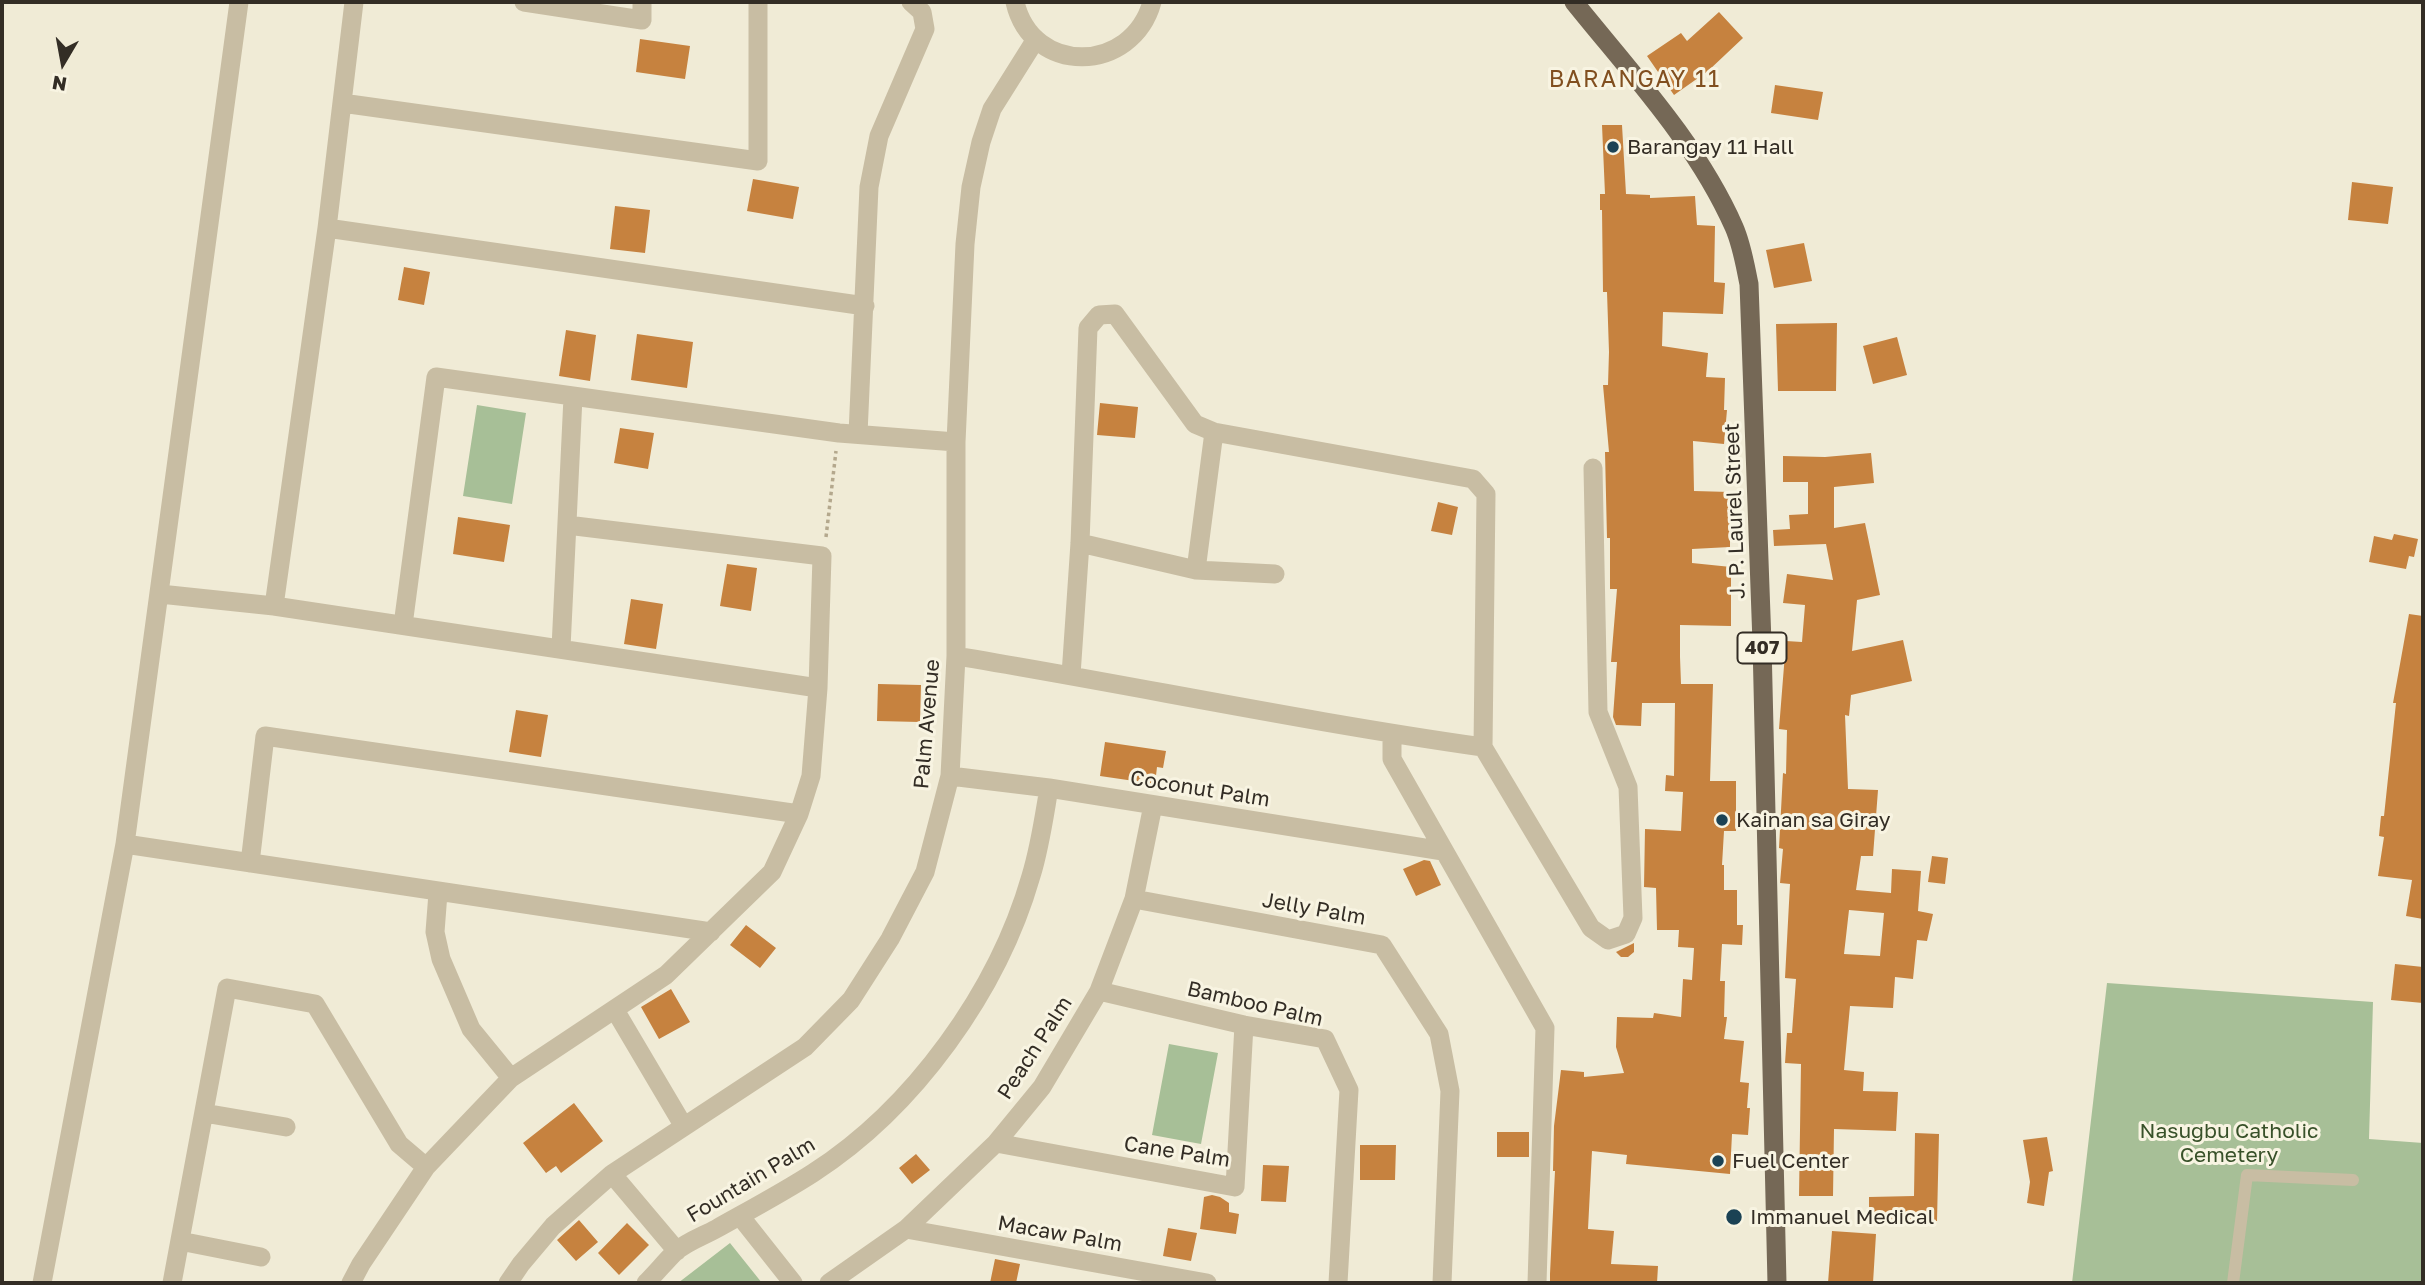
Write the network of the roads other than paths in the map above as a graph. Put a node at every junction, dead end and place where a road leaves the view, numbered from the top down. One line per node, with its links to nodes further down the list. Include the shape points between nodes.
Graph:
1 (239, 2): 23 (street)
2 (354, 2): 11 (street)
3 (524, 2): 4 (street, via 642,20)
4 (642, 2)
5 (758, 2): 11 (street, via 758,161)
6 (911, 2): 13 (street, via 922,12 925,29 879,136 869,187)
7 (1015, 2): 10 (street, via 1024,24)
8 (1152, 2): 10 (street, via 1138,32 1100,55 1066,55)
9 (1574, 2): 69 (main road, J. P. Laurel Street / 407, via 1712,182 1744,256 1762,643)
10 (1037, 39): 17 (street, Palm Avenue, via 992,109 971,187)
11 (342, 103): 12 (street)
12 (327, 228): 13 (street); 24 (street)
13 (865, 306): 16 (street)
14 (573, 397): 16 (street); 19 (street); 25 (street, via 436,377)
15 (1214, 432): 20 (street, via 1195,424 1115,314 1098,315 1088,328); 21 (street); 31 (street, via 1473,479 1486,494)
16 (848, 433): 17 (street)
17 (956, 442): 27 (street, Palm Avenue)
18 (1593, 468): 31 (street, via 1598,712 1628,787 1633,918 1626,934 1608,940 1591,928)
19 (567, 525): 26 (street); 29 (street, via 822,556)
20 (1080, 543): 21 (street); 28 (street)
21 (1196, 570): 22 (street)
22 (1275, 574)
23 (160, 594): 24 (street); 36 (street)
24 (274, 606): 25 (street)
25 (402, 625): 26 (street)
26 (561, 648): 29 (street)
27 (956, 656): 28 (street); 32 (street, Palm Avenue)
28 (1071, 675): 30 (street)
29 (818, 688): 35 (street, via 811,776)
30 (1392, 734): 31 (street); 37 (street, via 1392,759)
31 (1483, 747)
32 (950, 776): 33 (street, Coconut Palm); 47 (street, Palm Avenue, via 925,872 851,1000 805,1046)
33 (1049, 788): 34 (street, Coconut Palm); 53 (street, Fountain Palm, via 1031,877 992,973 970,1011 927,1069 860,1137 814,1173)
34 (1153, 805): 37 (street, Coconut Palm); 40 (street, Peach Palm)
35 (799, 814): 38 (street, via 265,736); 41 (street, via 772,872)
36 (125, 844): 38 (street); 58 (street)
37 (1443, 851): 68 (street, via 1545,1028)
38 (250, 863): 39 (street)
39 (438, 893): 41 (street); 45 (street, via 435,932 441,960 471,1029)
40 (1134, 899): 42 (street, Peach Palm); 67 (street, Jelly Palm, via 1382,945 1439,1034 1450,1091)
41 (710, 932): 43 (street, via 666,975)
42 (1098, 992): 44 (street, Bamboo Palm); 49 (street, Peach Palm, via 1042,1087)
43 (615, 1010): 45 (street); 47 (street)
44 (1244, 1025): 49 (street, Cane Palm, via 1235,1187); 66 (street, Bamboo Palm, via 1325,1039 1349,1090)
45 (511, 1078): 50 (street)
46 (204, 1113): 48 (street); 50 (street, via 227,988 315,1004 399,1144); 55 (street)
47 (683, 1125): 51 (street, Palm Avenue)
48 (286, 1127)
49 (996, 1143): 54 (street, Peach Palm)
50 (426, 1167): 60 (street)
51 (612, 1174): 56 (street); 61 (street, Palm Avenue, via 553,1226)
52 (2353, 1180): 70 (lane, via 2247,1175)
53 (740, 1216): 56 (street, Fountain Palm); 63 (street)
54 (906, 1229): 64 (street, Peach Palm); 65 (street, Macaw Palm)
55 (180, 1241): 57 (street); 59 (street)
56 (677, 1251): 62 (street, Fountain Palm)
57 (261, 1257)
58 (42, 1283)
59 (172, 1283)
60 (351, 1283)
61 (508, 1283)
62 (646, 1283)
63 (793, 1283)
64 (829, 1283)
65 (1207, 1283)
66 (1338, 1283)
67 (1442, 1283)
68 (1537, 1283)
69 (1777, 1283)
70 (2233, 1283)

